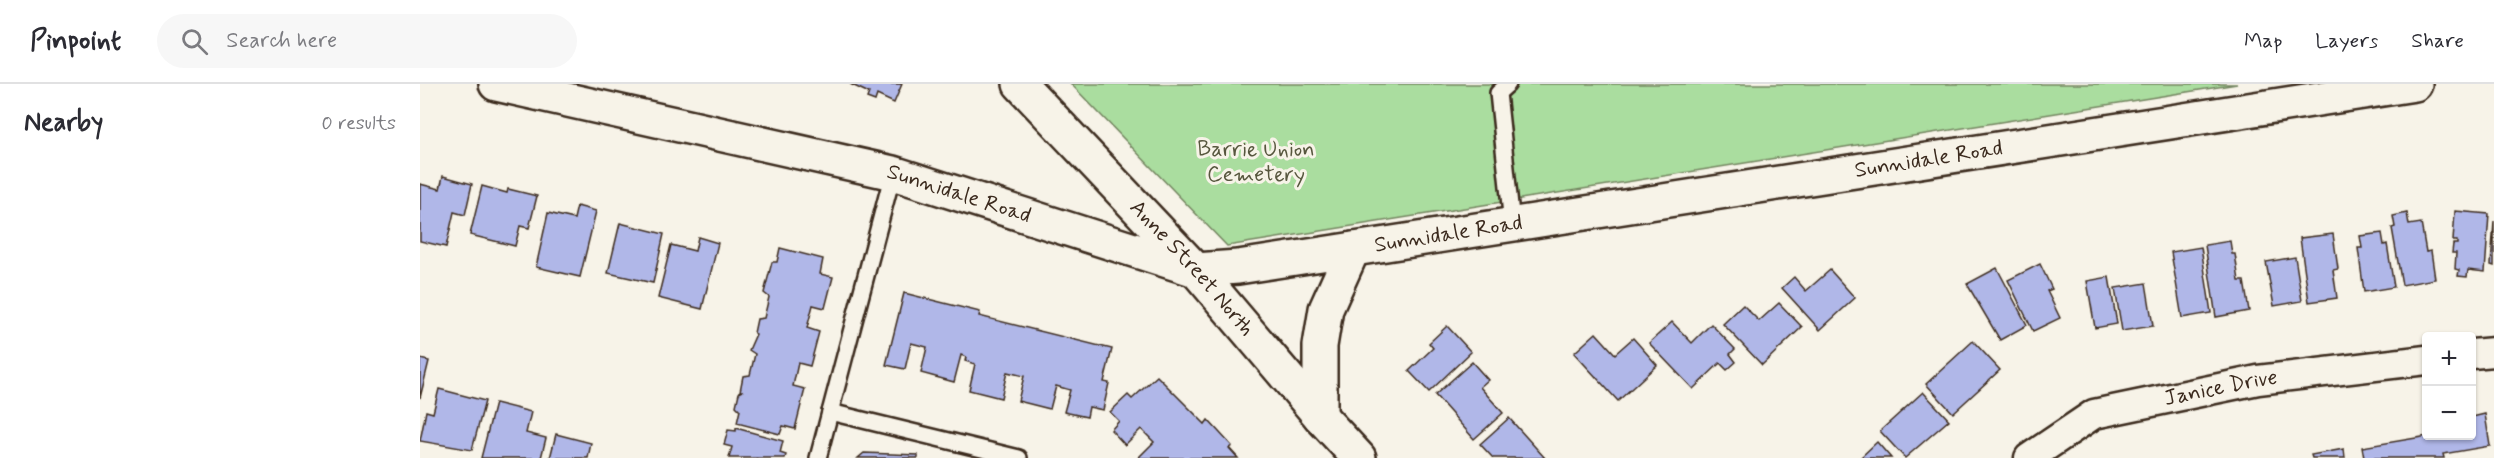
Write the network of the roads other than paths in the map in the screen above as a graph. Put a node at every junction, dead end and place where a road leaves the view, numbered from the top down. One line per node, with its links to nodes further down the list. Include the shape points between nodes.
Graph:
1 (496, 84): 5 (main road, Sunnidale Road)
2 (1020, 84): 8 (main road, Anne Street North)
3 (1508, 84): 6 (lane, via 1498,93)
4 (2415, 84): 6 (main road, Sunnidale Road)
5 (892, 173): 8 (main road, Sunnidale Road); 12 (lane)
6 (1512, 224): 7 (main road, Sunnidale Road)
7 (1353, 249): 8 (main road, Sunnidale Road); 13 (main road, via 1326,309 1320,346)
8 (1196, 270): 13 (main road, Anne Street North)
9 (2494, 352): 10 (street)
10 (2476, 354)
11 (2422, 361): 17 (street, Janice Drive, via 2258,380 2094,414)
12 (830, 412): 14 (lane); 15 (lane)
13 (1320, 416): 16 (main road, Anne Street North)
14 (818, 458)
15 (1019, 458)
16 (1359, 458)
17 (2029, 458)

